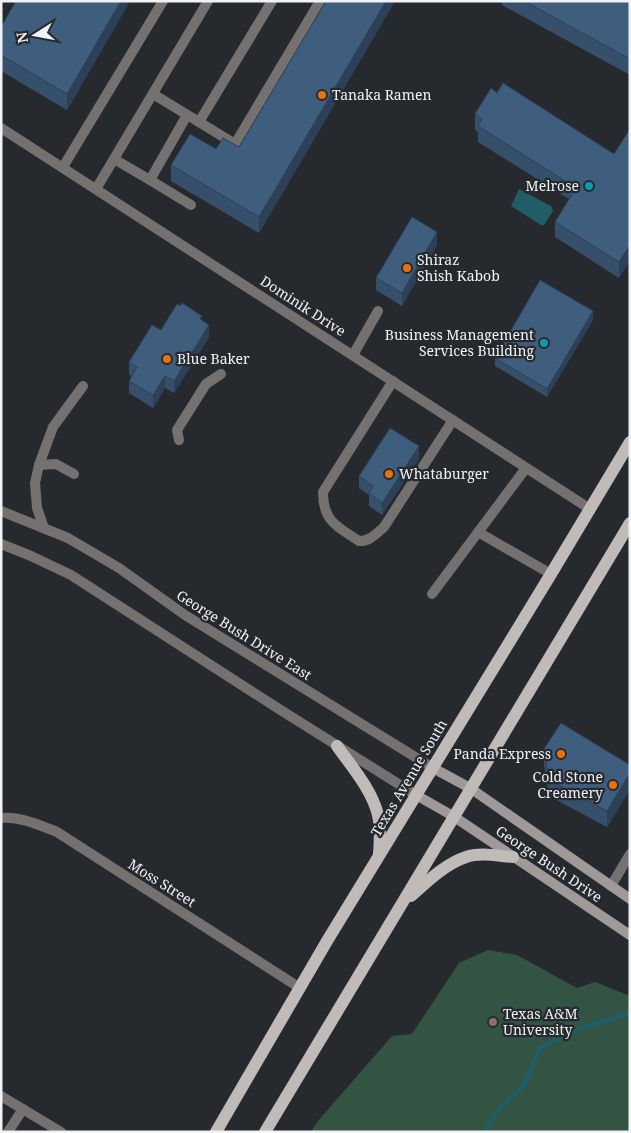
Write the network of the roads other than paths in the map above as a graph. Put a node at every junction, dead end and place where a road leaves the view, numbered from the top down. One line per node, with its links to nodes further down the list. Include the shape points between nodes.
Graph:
1 (163, 1): 10 (street)
2 (208, 1): 5 (street)
3 (272, 1): 7 (street)
4 (320, 1): 7 (street, via 235,144)
5 (153, 94): 6 (street); 9 (street)
6 (187, 115): 7 (street); 11 (street)
7 (199, 122)
8 (1, 128): 10 (street, Dominik Drive)
9 (114, 159): 11 (street); 12 (street)
10 (63, 167): 12 (street, Dominik Drive)
11 (150, 180): 13 (street)
12 (96, 189): 15 (street, Dominik Drive)
13 (191, 205)
14 (378, 311): 15 (street)
15 (353, 355): 17 (street, Dominik Drive)
16 (220, 374): 20 (street, via 206,384 177,430)
17 (393, 381): 19 (street, Dominik Drive); 19 (street, via 323,492 324,506 332,523 359,541 372,537 384,527)
18 (84, 386): 22 (street, via 53,427)
19 (453, 420): 23 (street, Dominik Drive)
20 (179, 440)
21 (630, 442): 25 (main road, Texas Avenue South)
22 (39, 465): 24 (street, via 56,464); 28 (street, via 35,484 37,508)
23 (526, 468): 25 (street, Dominik Drive); 29 (street)
24 (74, 474)
25 (590, 509): 31 (main road, Texas Avenue South)
26 (1, 511): 28 (street, George Bush Drive East)
27 (630, 524): 35 (main road)
28 (44, 528): 34 (street, George Bush Drive East, via 119,568 185,615)
29 (478, 532): 31 (street); 32 (street)
30 (1, 544): 33 (street, via 71,576)
31 (551, 574): 34 (main road, Texas Avenue South)
32 (432, 594)
33 (337, 746): 36 (street); 40 (main road, via 375,805 379,816)
34 (433, 768): 35 (main road, George Bush Drive East); 36 (main road, Texas Avenue South)
35 (470, 788): 37 (main road); 42 (main road, George Bush Drive)
36 (416, 795): 37 (main road); 40 (main road, Texas Avenue South)
37 (453, 816): 41 (main road, George Bush Drive); 44 (main road)
38 (1, 818): 46 (street, Moss Street, via 10,817 57,832)
39 (630, 854): 42 (street)
40 (379, 856): 46 (main road, Texas Avenue South)
41 (513, 857): 44 (main road, via 466,857 434,876); 45 (main road, George Bush Drive)
42 (611, 886): 43 (main road, George Bush Drive)
43 (630, 899)
44 (404, 902): 52 (main road)
45 (630, 935)
46 (300, 988): 51 (main road, Texas Avenue South)
47 (1, 1096): 48 (street)
48 (23, 1109): 49 (street); 50 (street)
49 (8, 1132)
50 (62, 1132)
51 (216, 1132)
52 (265, 1132)

